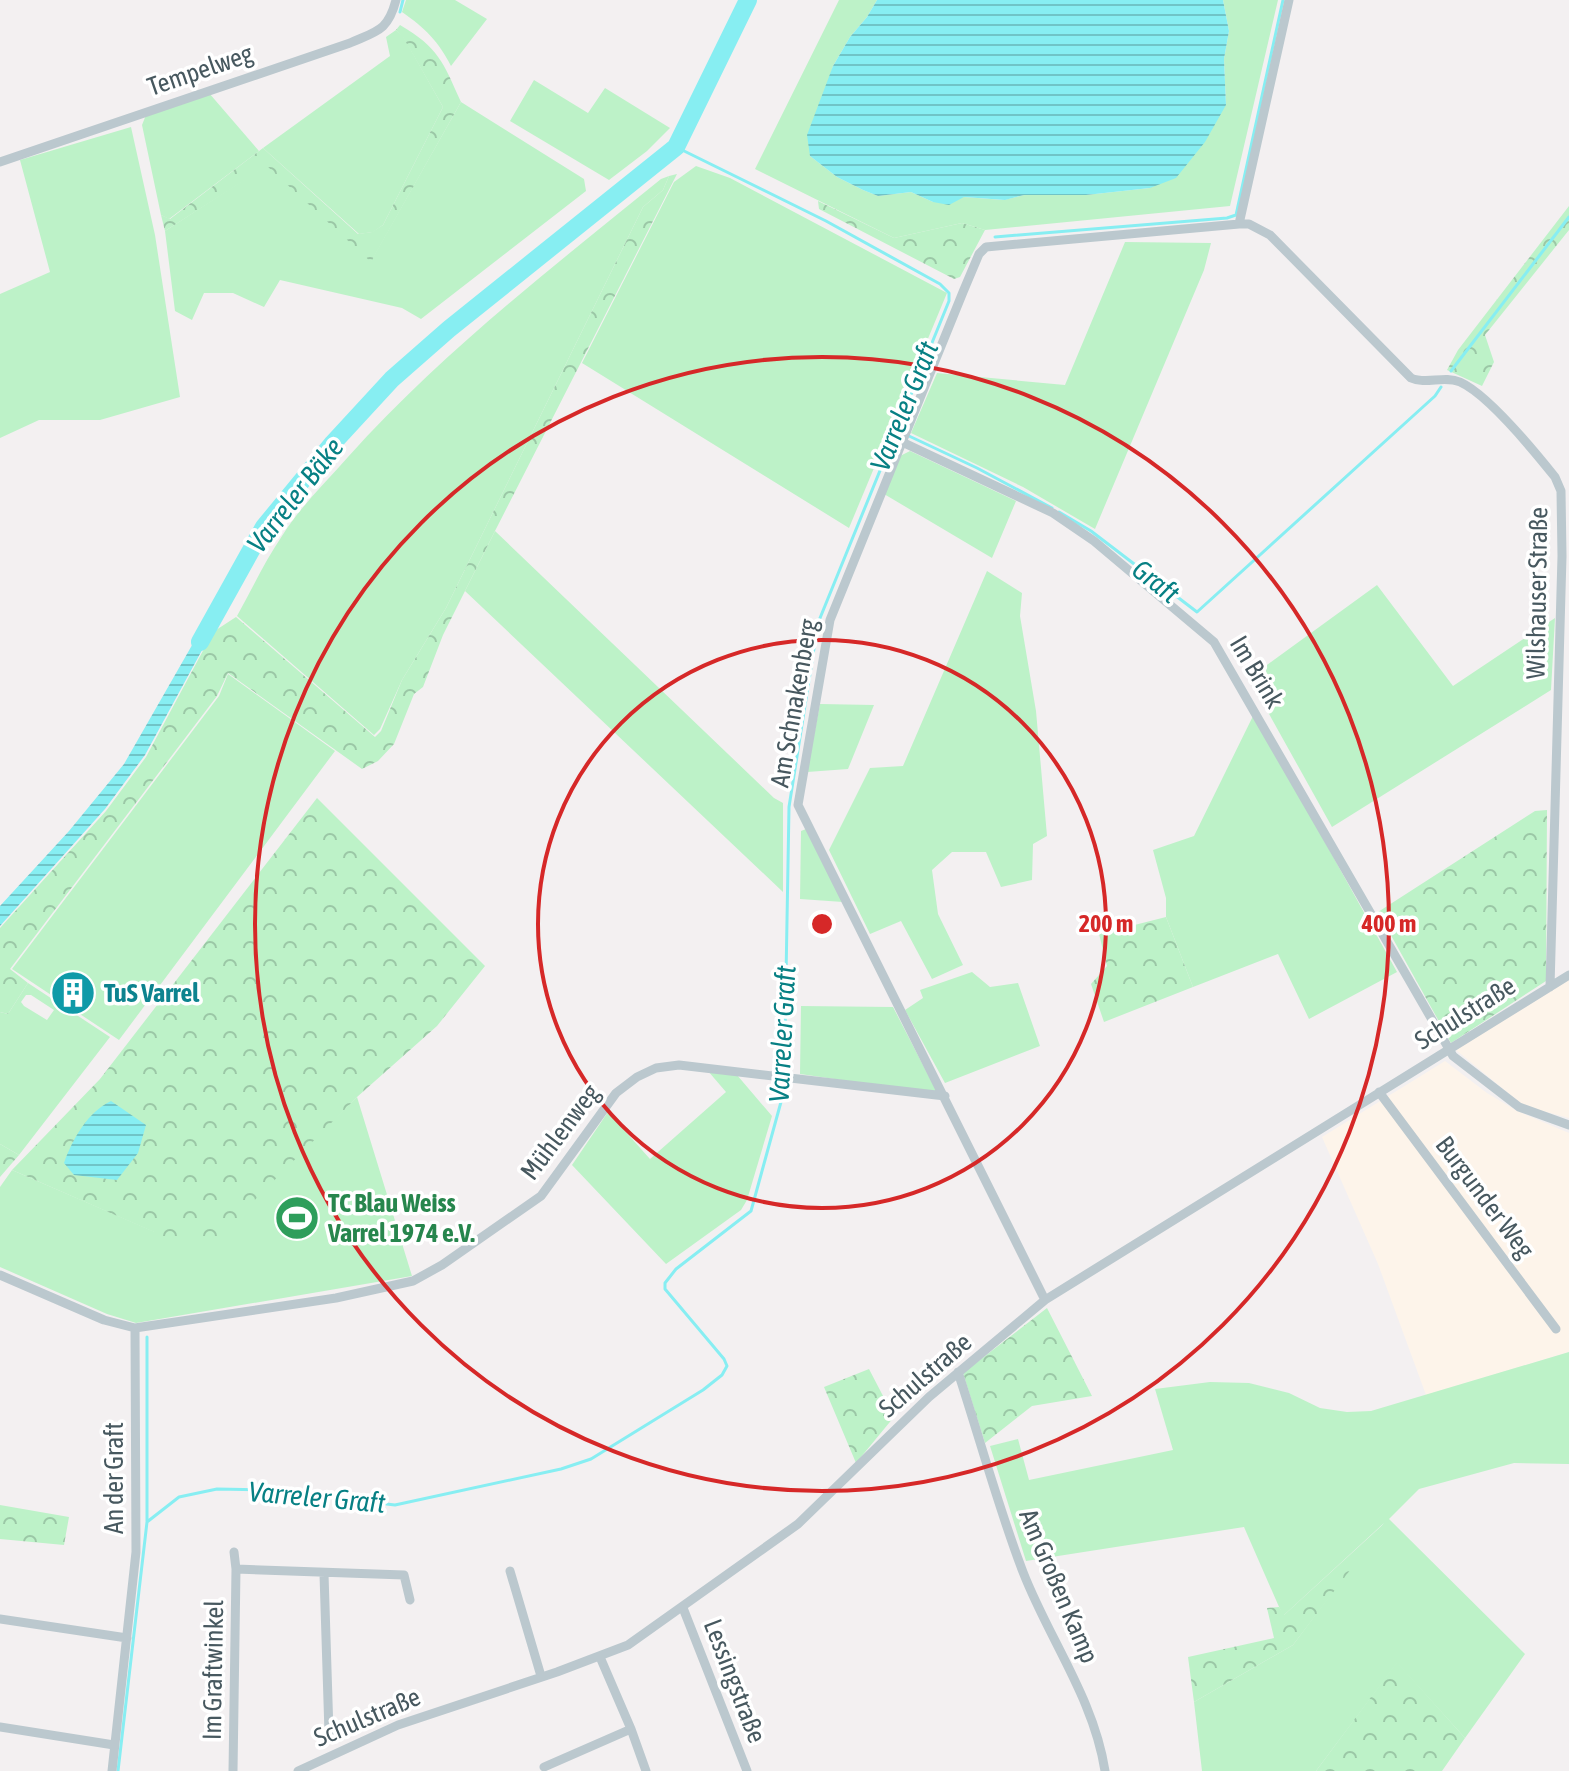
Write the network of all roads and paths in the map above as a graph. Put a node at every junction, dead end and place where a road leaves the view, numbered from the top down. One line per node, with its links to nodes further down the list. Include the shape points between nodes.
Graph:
1 (396, 0): 3 (street, Tempelweg, via 385,26 350,43)
2 (1289, 0): 4 (street)
3 (0, 162)
4 (1239, 224): 5 (street, Am Schnakenberg, via 986,247 976,260); 6 (street, Wilshauser Straße, via 1270,235 1411,378 1460,382 1494,410 1560,485)
5 (902, 442): 9 (street, Im Brink, via 1053,513 1214,642); 11 (street, Am Schnakenberg, via 830,620 798,805)
6 (1566, 554): 8 (street, Wilshauser Straße)
7 (1569, 975): 8 (street, Schulstraße)
8 (1550, 987): 9 (street, Schulstraße)
9 (1449, 1049): 10 (street, Schulstraße); 12 (street, Im Brink, via 1519,1107)
10 (1379, 1092): 14 (street, Schulstraße); 16 (street, Burgunder Weg)
11 (945, 1096): 14 (street, Am Schnakenberg); 15 (street, Mühlenweg, via 679,1065 656,1068 616,1093 541,1196 413,1281)
12 (1569, 1125)
13 (0, 1275): 15 (street)
14 (1045, 1300): 17 (street, Schulstraße)
15 (135, 1328): 25 (street, An der Graft, via 136,1552)
16 (1556, 1329)
17 (958, 1372): 23 (street, Schulstraße, via 798,1524); 38 (street, Am Großen Kamp, via 1024,1573 1083,1698)
18 (234, 1552): 19 (street, Im Graftwinkel)
19 (236, 1569): 21 (street, Im Graftwinkel); 34 (street, Im Graftwinkel)
20 (510, 1571): 27 (street)
21 (324, 1574): 22 (street, Im Graftwinkel, via 404,1575); 30 (street)
22 (410, 1600)
23 (683, 1608): 26 (street, Schulstraße); 37 (street, Lessingstraße)
24 (0, 1619): 25 (street)
25 (127, 1638): 31 (street, An der Graft)
26 (600, 1657): 27 (street, Schulstraße); 29 (street)
27 (541, 1676): 35 (street, Schulstraße, via 398,1725)
28 (0, 1727): 31 (street)
29 (631, 1729): 32 (street); 36 (street)
30 (329, 1733)
31 (114, 1745): 33 (street, An der Graft)
32 (544, 1767)
33 (112, 1771)
34 (233, 1771)
35 (298, 1771)
36 (646, 1771)
37 (747, 1771)
38 (1105, 1771)

